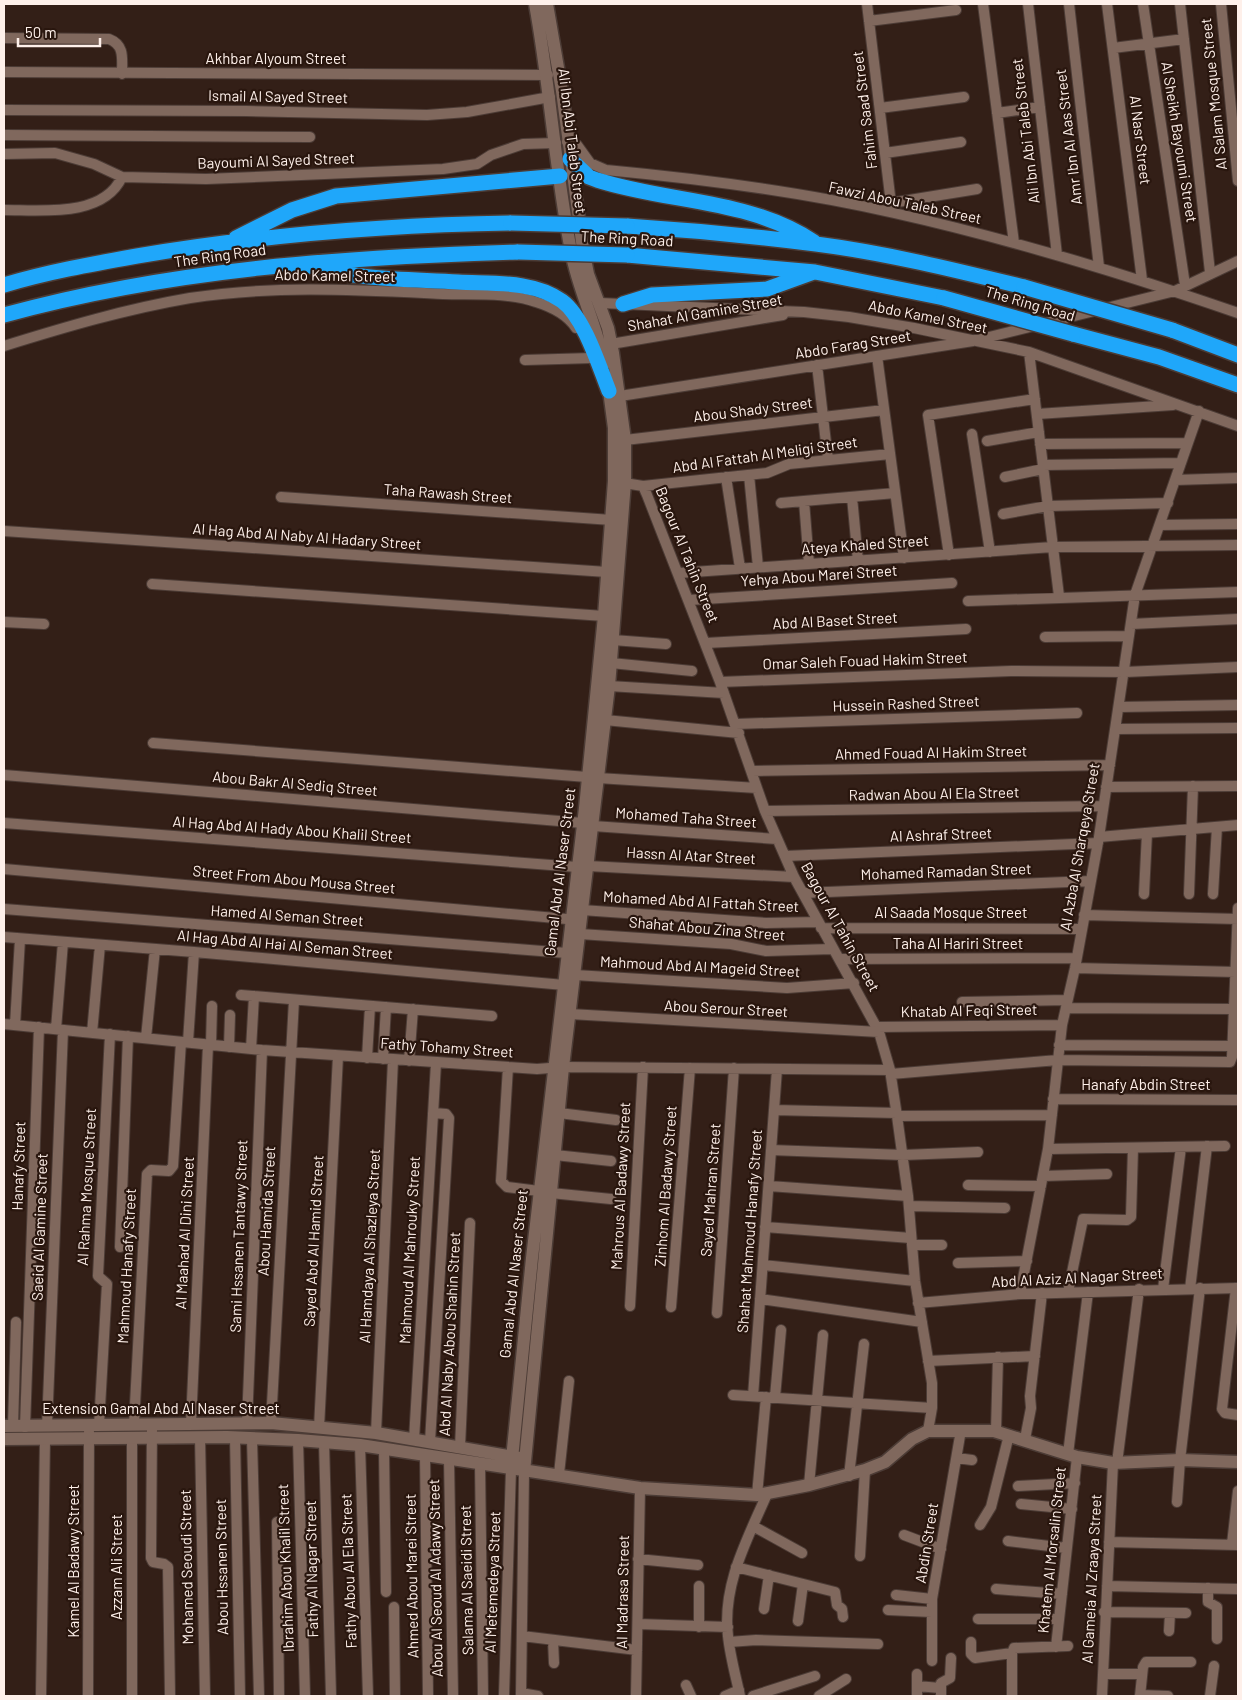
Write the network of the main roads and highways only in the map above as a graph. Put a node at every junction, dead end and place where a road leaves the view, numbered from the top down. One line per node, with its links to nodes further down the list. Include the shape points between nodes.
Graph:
1 (570, 159): 4 (highway, via 597,180 776,220)
2 (560, 176): 3 (highway, via 336,196 292,210)
3 (227, 243): 4 (highway, The Ring Road, bridge, via 361,228 511,223 707,231); 7 (highway, The Ring Road, via 104,262)
4 (818, 244): 10 (highway, The Ring Road, bridge, via 1024,286 1172,330)
5 (302, 263): 6 (highway, The Ring Road, bridge, via 407,255 518,252 627,255); 9 (highway, The Ring Road, via 133,286); 12 (highway, via 354,276 502,284 549,294 574,313)
6 (815, 272): 8 (highway, via 767,289 652,295); 11 (highway, The Ring Road, bridge, via 944,298 1159,357)
7 (4, 285)
8 (623, 304)
9 (4, 315)
10 (1238, 354)
11 (1238, 385)
12 (614, 398)

